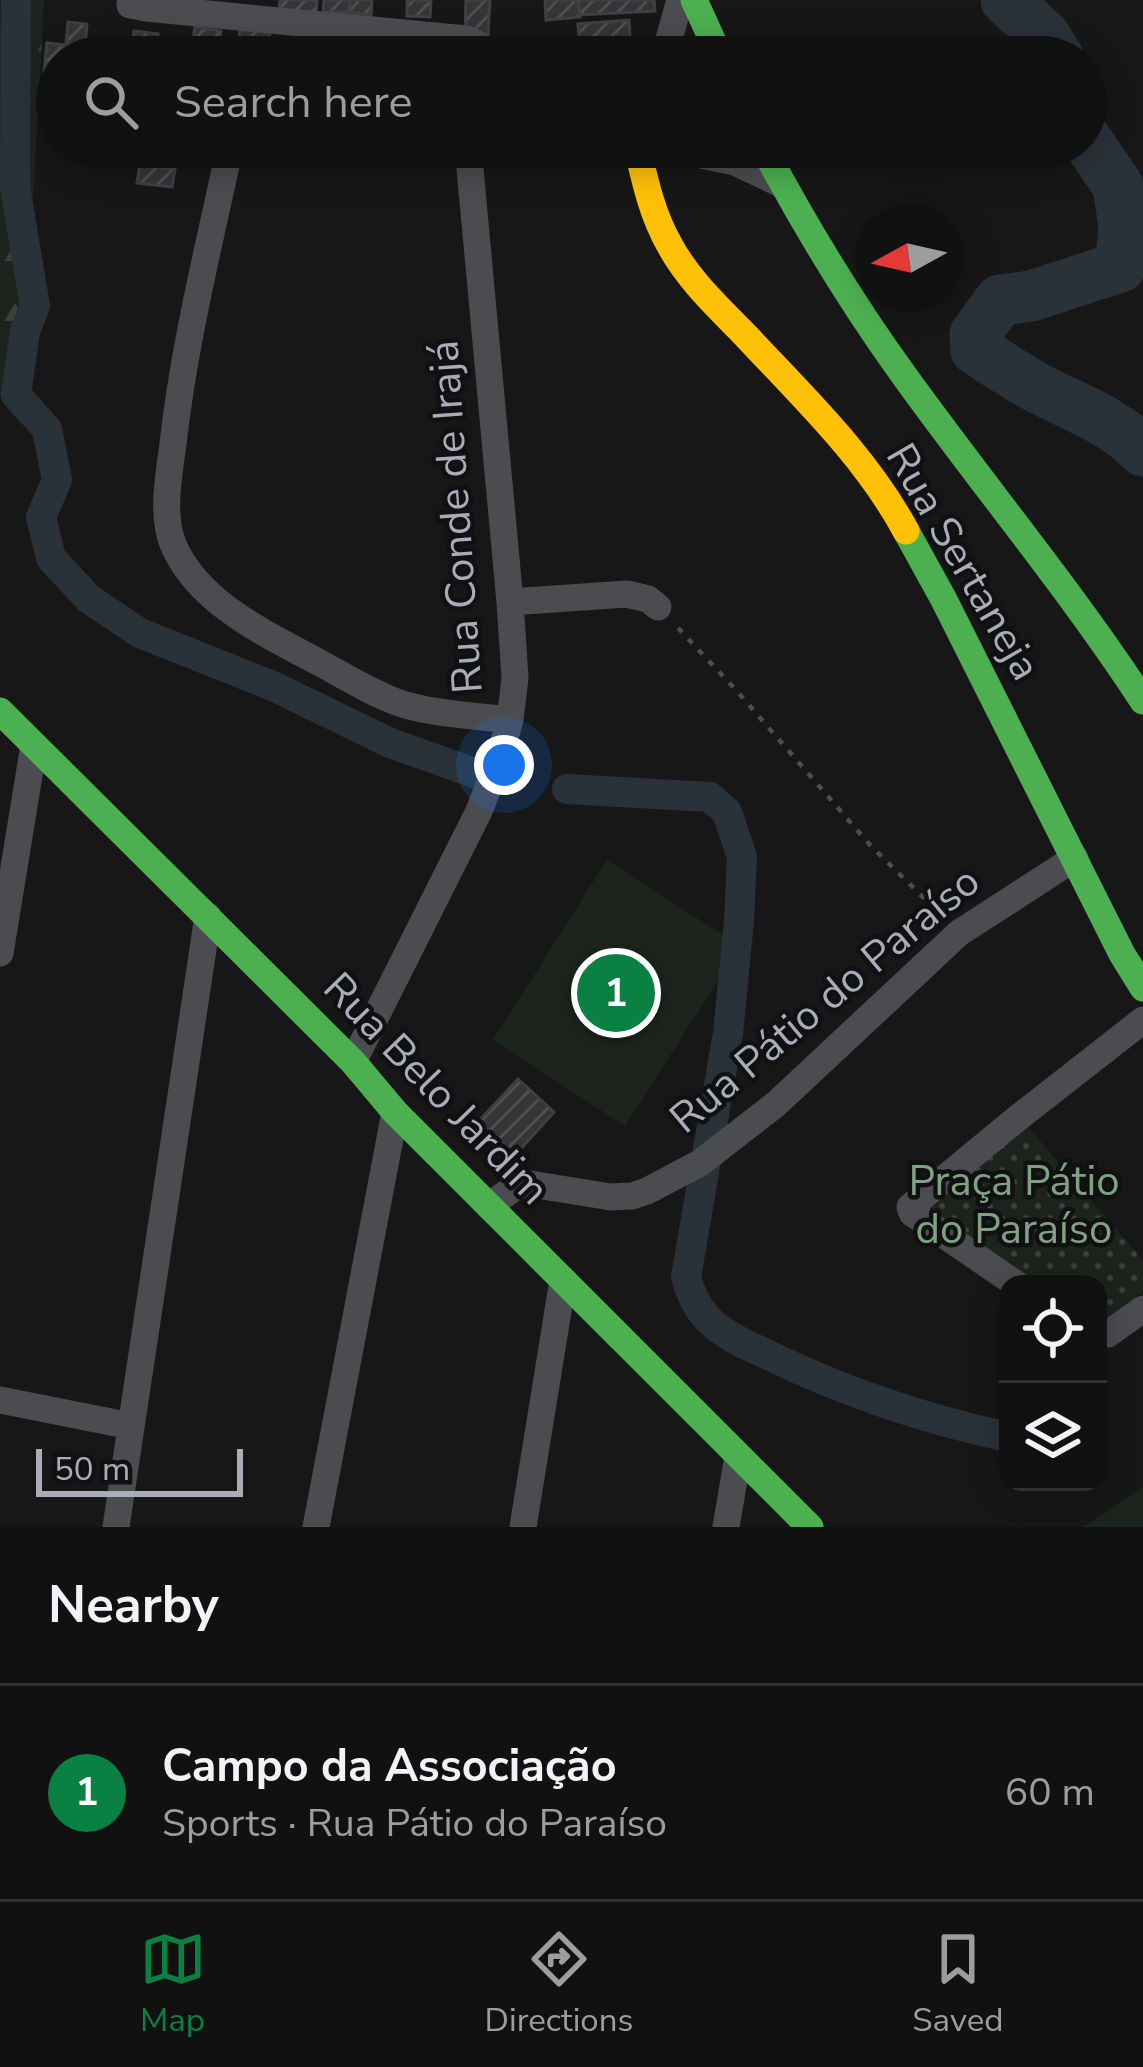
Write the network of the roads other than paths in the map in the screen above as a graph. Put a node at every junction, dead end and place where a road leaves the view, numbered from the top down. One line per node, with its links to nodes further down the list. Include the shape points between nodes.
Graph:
1 (131, 0): 4 (street, via 146,8)
2 (680, 0): 5 (street)
3 (694, 0): 6 (street)
4 (435, 36)
5 (670, 36)
6 (710, 36)
7 (226, 168): 17 (street, via 181,376 169,478 172,541 204,588 244,621 380,696)
8 (470, 168): 13 (street, Rua Conde de Irajá)
9 (642, 168): 19 (street, Rua Sertaneja, via 670,249 892,505)
10 (748, 168): 12 (street)
11 (774, 168): 12 (street)
12 (783, 185): 15 (street, via 924,403)
13 (510, 602): 14 (street, via 626,594); 17 (street, Rua Conde de Irajá)
14 (658, 608)
15 (1143, 701)
16 (0, 711): 18 (street, Rua Belo Jardim)
17 (510, 721): 24 (street, Rua Conde de Irajá, via 479,811)
18 (34, 745): 20 (street, Rua Belo Jardim); 21 (street)
19 (1075, 858): 22 (street, Rua Sertaneja); 26 (street, Rua Pátio do Paraíso, via 959,933 776,1104 700,1162 632,1196 530,1184)
20 (208, 916): 24 (street, Rua Belo Jardim); 32 (street)
21 (0, 953)
22 (1143, 988)
23 (1143, 1020): 27 (street, via 910,1207)
24 (353, 1062): 25 (street, Rua Belo Jardim)
25 (395, 1112): 26 (street, Rua Belo Jardim); 35 (street)
26 (489, 1206): 28 (street, Rua Belo Jardim)
27 (1002, 1275)
28 (563, 1280): 33 (street, Rua Belo Jardim); 36 (street)
29 (1143, 1309): 30 (street)
30 (1107, 1334)
31 (0, 1400): 32 (street)
32 (131, 1426): 34 (street)
33 (738, 1456): 37 (street); 38 (street, Rua Belo Jardim)
34 (116, 1527)
35 (316, 1527)
36 (523, 1527)
37 (726, 1527)
38 (810, 1527)

